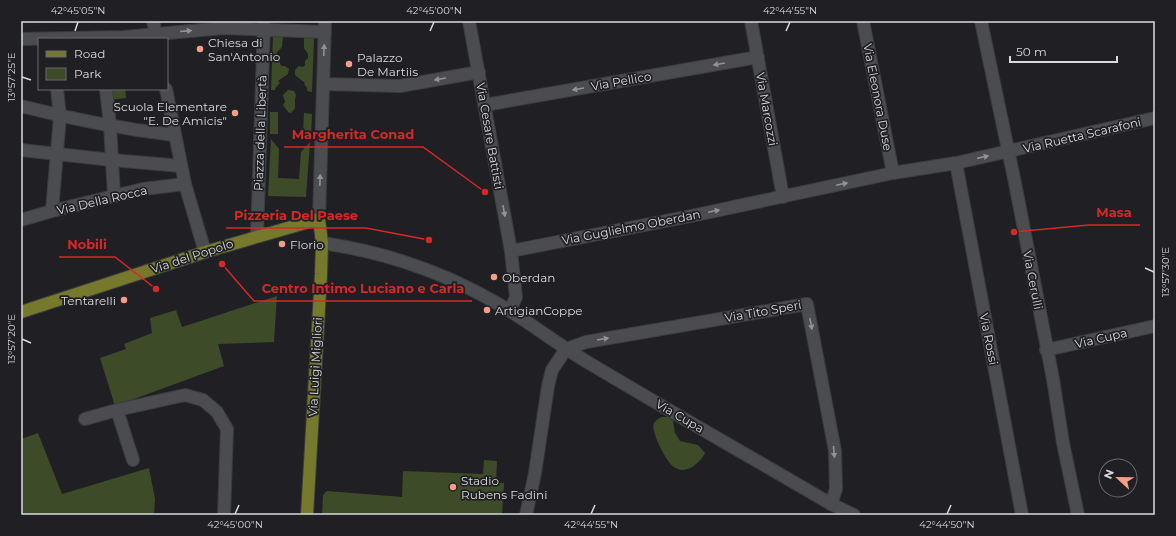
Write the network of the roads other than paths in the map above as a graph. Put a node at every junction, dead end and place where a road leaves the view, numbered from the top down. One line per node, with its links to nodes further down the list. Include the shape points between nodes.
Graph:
1 (153, 21): 9 (street)
2 (469, 21): 14 (street, Via Cesare Battisti)
3 (750, 21): 13 (street, Via Marcozzi)
4 (863, 21): 31 (street, Via Eleonora Duse)
5 (981, 21): 26 (street, Via Cerulli)
6 (222, 25): 7 (street); 9 (street, one-way to 6)
7 (264, 25): 8 (street); 38 (street, Piazza della Libertà)
8 (325, 26): 15 (street, one-way to 8)
9 (156, 36): 10 (street)
10 (100, 38)
11 (21, 39): 12 (street)
12 (38, 39)
13 (758, 57): 19 (street, Via Pellico, one-way to 19); 34 (street, Via Marcozzi)
14 (479, 72): 15 (street, one-way to 15, via 400,86); 19 (street, Via Cesare Battisti)
15 (323, 84): 36 (street, one-way to 15)
16 (57, 90): 21 (street)
17 (106, 90): 23 (street)
18 (166, 90): 24 (street)
19 (485, 105): 40 (street, Via Cesare Battisti, one-way to 40)
20 (21, 106): 21 (street)
21 (60, 116): 23 (street); 27 (street)
22 (1155, 118): 26 (street, Via Ruetta Scarafoni)
23 (110, 125): 24 (street); 28 (street)
24 (174, 135): 30 (street)
25 (21, 150): 27 (street)
26 (1008, 151): 29 (street, Via Guglielmo Oberdan, one-way to 26); 46 (street, Via Cerulli)
27 (57, 154): 28 (street); 35 (street)
28 (112, 160): 30 (street); 33 (street)
29 (956, 163): 31 (street, Via Guglielmo Oberdan); 55 (street, Via Rossi)
30 (181, 166): 32 (street)
31 (893, 173): 34 (street, Via Guglielmo Oberdan, one-way to 31)
32 (185, 184): 33 (street, Via Della Rocca, via 143,189); 41 (street)
33 (114, 196): 35 (street, Via Della Rocca)
34 (783, 196): 40 (street, Via Guglielmo Oberdan, one-way to 34)
35 (52, 211): 37 (street, Via Della Rocca)
36 (319, 219): 38 (main road, Via del Popolo); 39 (main road, Via Luigi Migliori)
37 (21, 220)
38 (257, 236): 41 (main road, Via del Popolo)
39 (322, 243): 42 (street, via 432,271); 52 (main road, Via Luigi Migliori)
40 (511, 251): 42 (street, via 516,297)
41 (205, 252): 43 (main road, Via del Popolo)
42 (510, 311): 45 (street, Via Cupa)
43 (21, 312)
44 (1155, 326): 46 (street, Via Cupa)
45 (566, 349): 50 (street, Via Cupa); 50 (street, Via Tito Speri, one-way to 50, via 586,342 807,304 835,451 836,489); 53 (street, via 552,370 548,386)
46 (1046, 350): 56 (street, Via Cerulli)
47 (117, 410): 48 (street); 49 (street); 51 (street, via 185,395 203,400 217,412 226,429)
48 (85, 419)
49 (133, 460)
50 (832, 504): 54 (street, Via Cupa)
51 (224, 515)
52 (307, 515)
53 (526, 515)
54 (854, 515)
55 (1022, 515)
56 (1078, 515)

